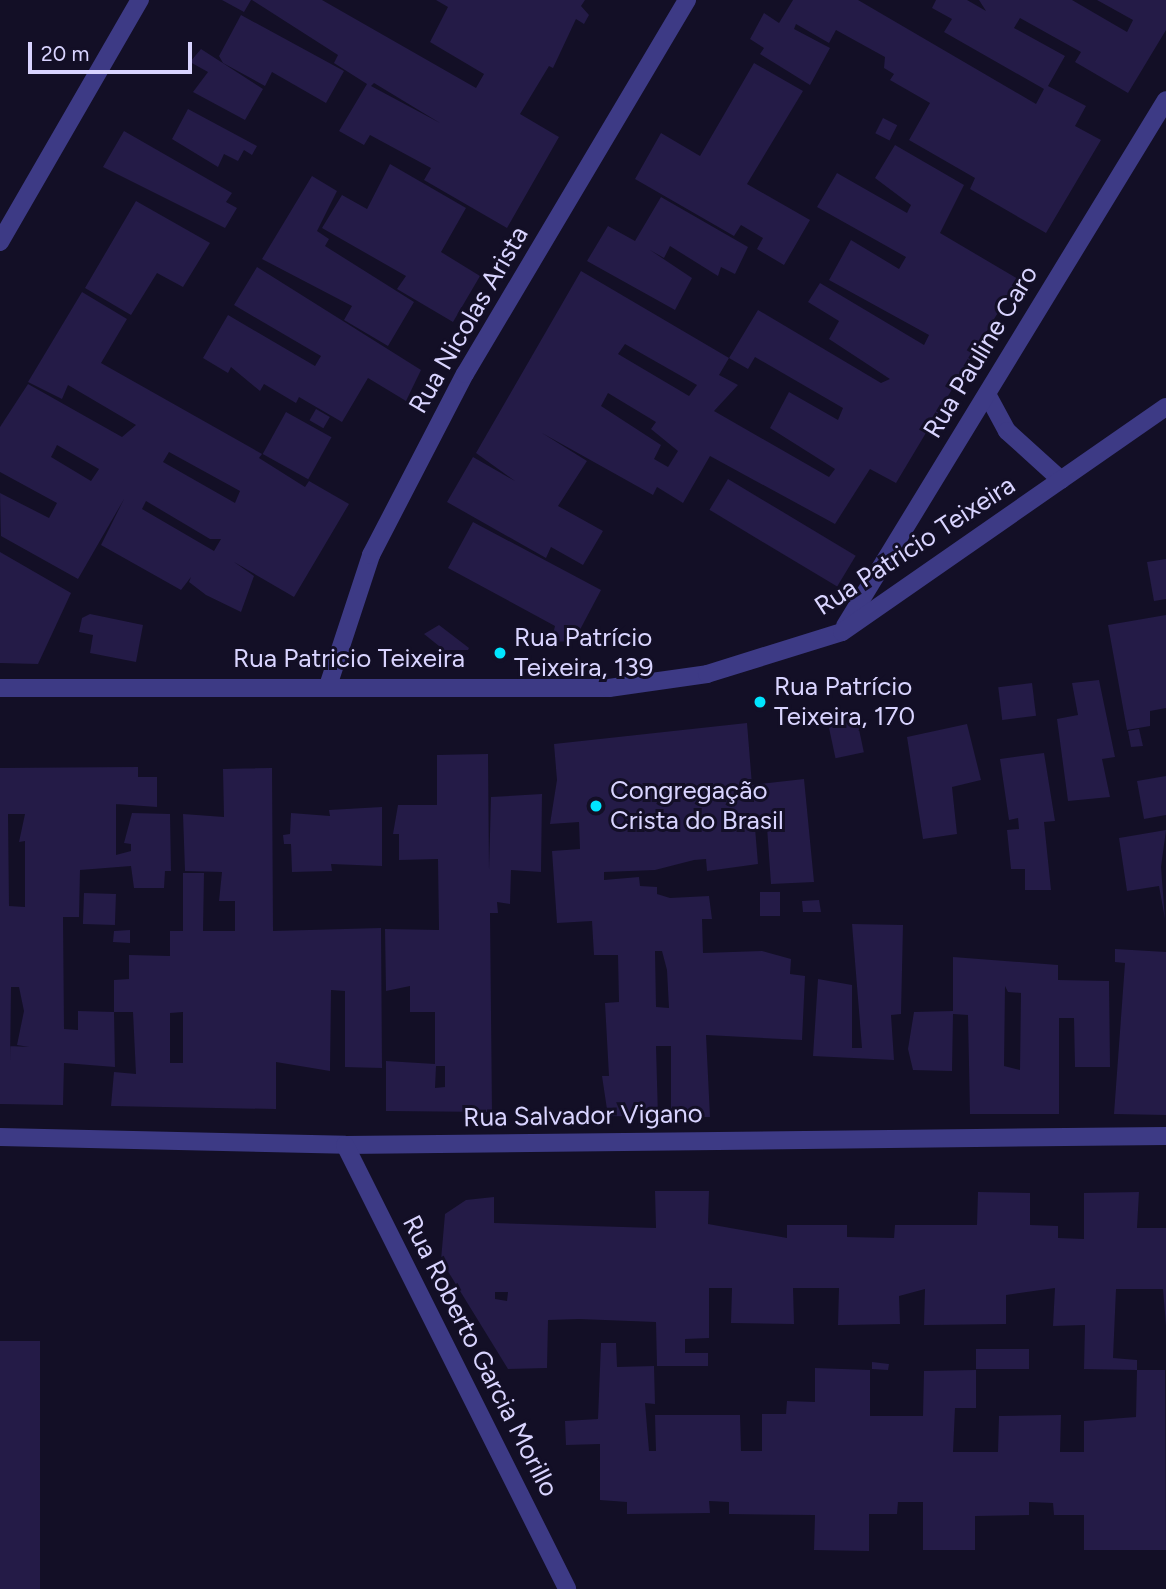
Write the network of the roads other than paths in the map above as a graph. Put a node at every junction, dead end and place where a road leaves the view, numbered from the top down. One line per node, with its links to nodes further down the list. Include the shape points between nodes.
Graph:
1 (140, 0): 4 (street)
2 (687, 0): 9 (street, Rua Nicolas Arista, via 465,374 371,555)
3 (1166, 100): 5 (street, Rua Pauline Caro)
4 (0, 243)
5 (987, 394): 7 (street, via 1007,431); 8 (street, Rua Pauline Caro)
6 (1166, 407): 7 (street, Rua Patricio Teixeira)
7 (1061, 480): 8 (street, Rua Patricio Teixeira)
8 (842, 632): 9 (street, Rua Patricio Teixeira, via 707,674 609,688)
9 (329, 683): 10 (street, Rua Patricio Teixeira)
10 (0, 688)
11 (1166, 1136): 13 (street, Rua Salvador Vigano)
12 (0, 1137): 13 (street, Rua Salvador Vigano)
13 (345, 1146): 14 (street, Rua Roberto Garcia Morillo)
14 (567, 1589)

